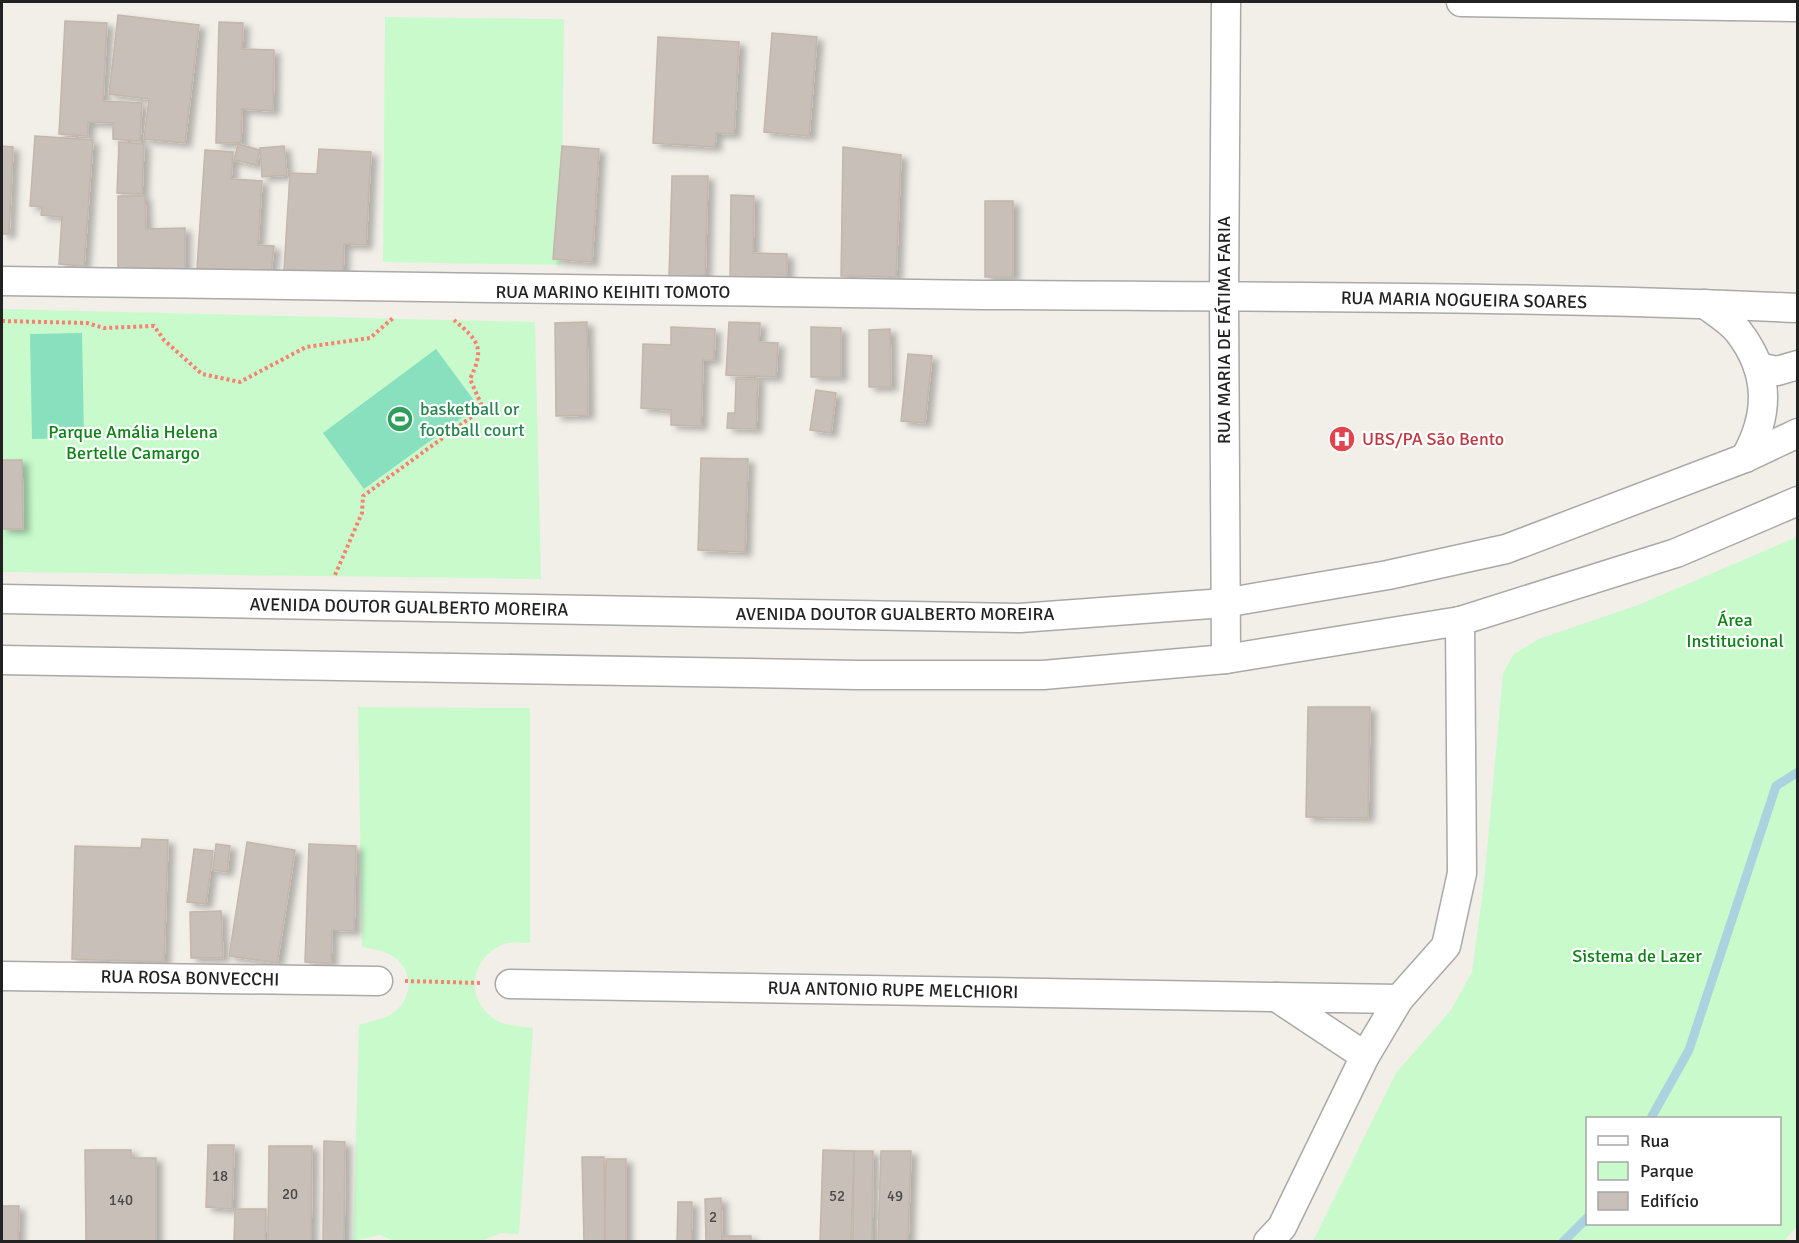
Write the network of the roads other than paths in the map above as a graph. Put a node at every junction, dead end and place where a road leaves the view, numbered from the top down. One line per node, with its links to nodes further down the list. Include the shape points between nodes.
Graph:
1 (1226, 2): 5 (street, RUA MARIA DE FÁTIMA FARIA)
2 (1461, 2): 3 (street)
3 (1797, 7)
4 (2, 281): 5 (street, RUA MARINO KEIHITI TOMOTO, via 479,291)
5 (1224, 297): 6 (street, RUA MARIA NOGUEIRA SOARES); 14 (street, RUA MARIA DE FÁTIMA FARIA)
6 (1705, 304): 7 (street, RUA MARIA NOGUEIRA SOARES); 9 (street, via 1737,329)
7 (1797, 308)
8 (1797, 365): 9 (street, via 1777,371)
9 (1758, 367): 11 (street, via 1764,408 1760,428)
10 (1797, 433): 11 (street, AVENIDA DOUTOR GUALBERTO MOREIRA)
11 (1745, 458): 14 (street, AVENIDA DOUTOR GUALBERTO MOREIRA, via 1506,549 1388,576)
12 (1797, 501): 15 (street, via 1676,554)
13 (2, 599): 14 (street, AVENIDA DOUTOR GUALBERTO MOREIRA, via 1020,618)
14 (1224, 603): 16 (street, RUA MARIA DE FÁTIMA FARIA)
15 (1460, 621): 16 (street); 22 (street, via 1462,873 1446,946)
16 (1226, 659): 17 (street, via 1043,675)
17 (2, 660)
18 (2, 976): 19 (street, RUA ROSA BONVECCHI)
19 (378, 981)
20 (510, 984): 21 (street, RUA ANTONIO RUPE MELCHIORI)
21 (1276, 997): 22 (street, RUA ANTONIO RUPE MELCHIORI); 23 (street)
22 (1399, 999): 23 (street)
23 (1365, 1056): 24 (street, via 1282,1227)
24 (1268, 1242)

